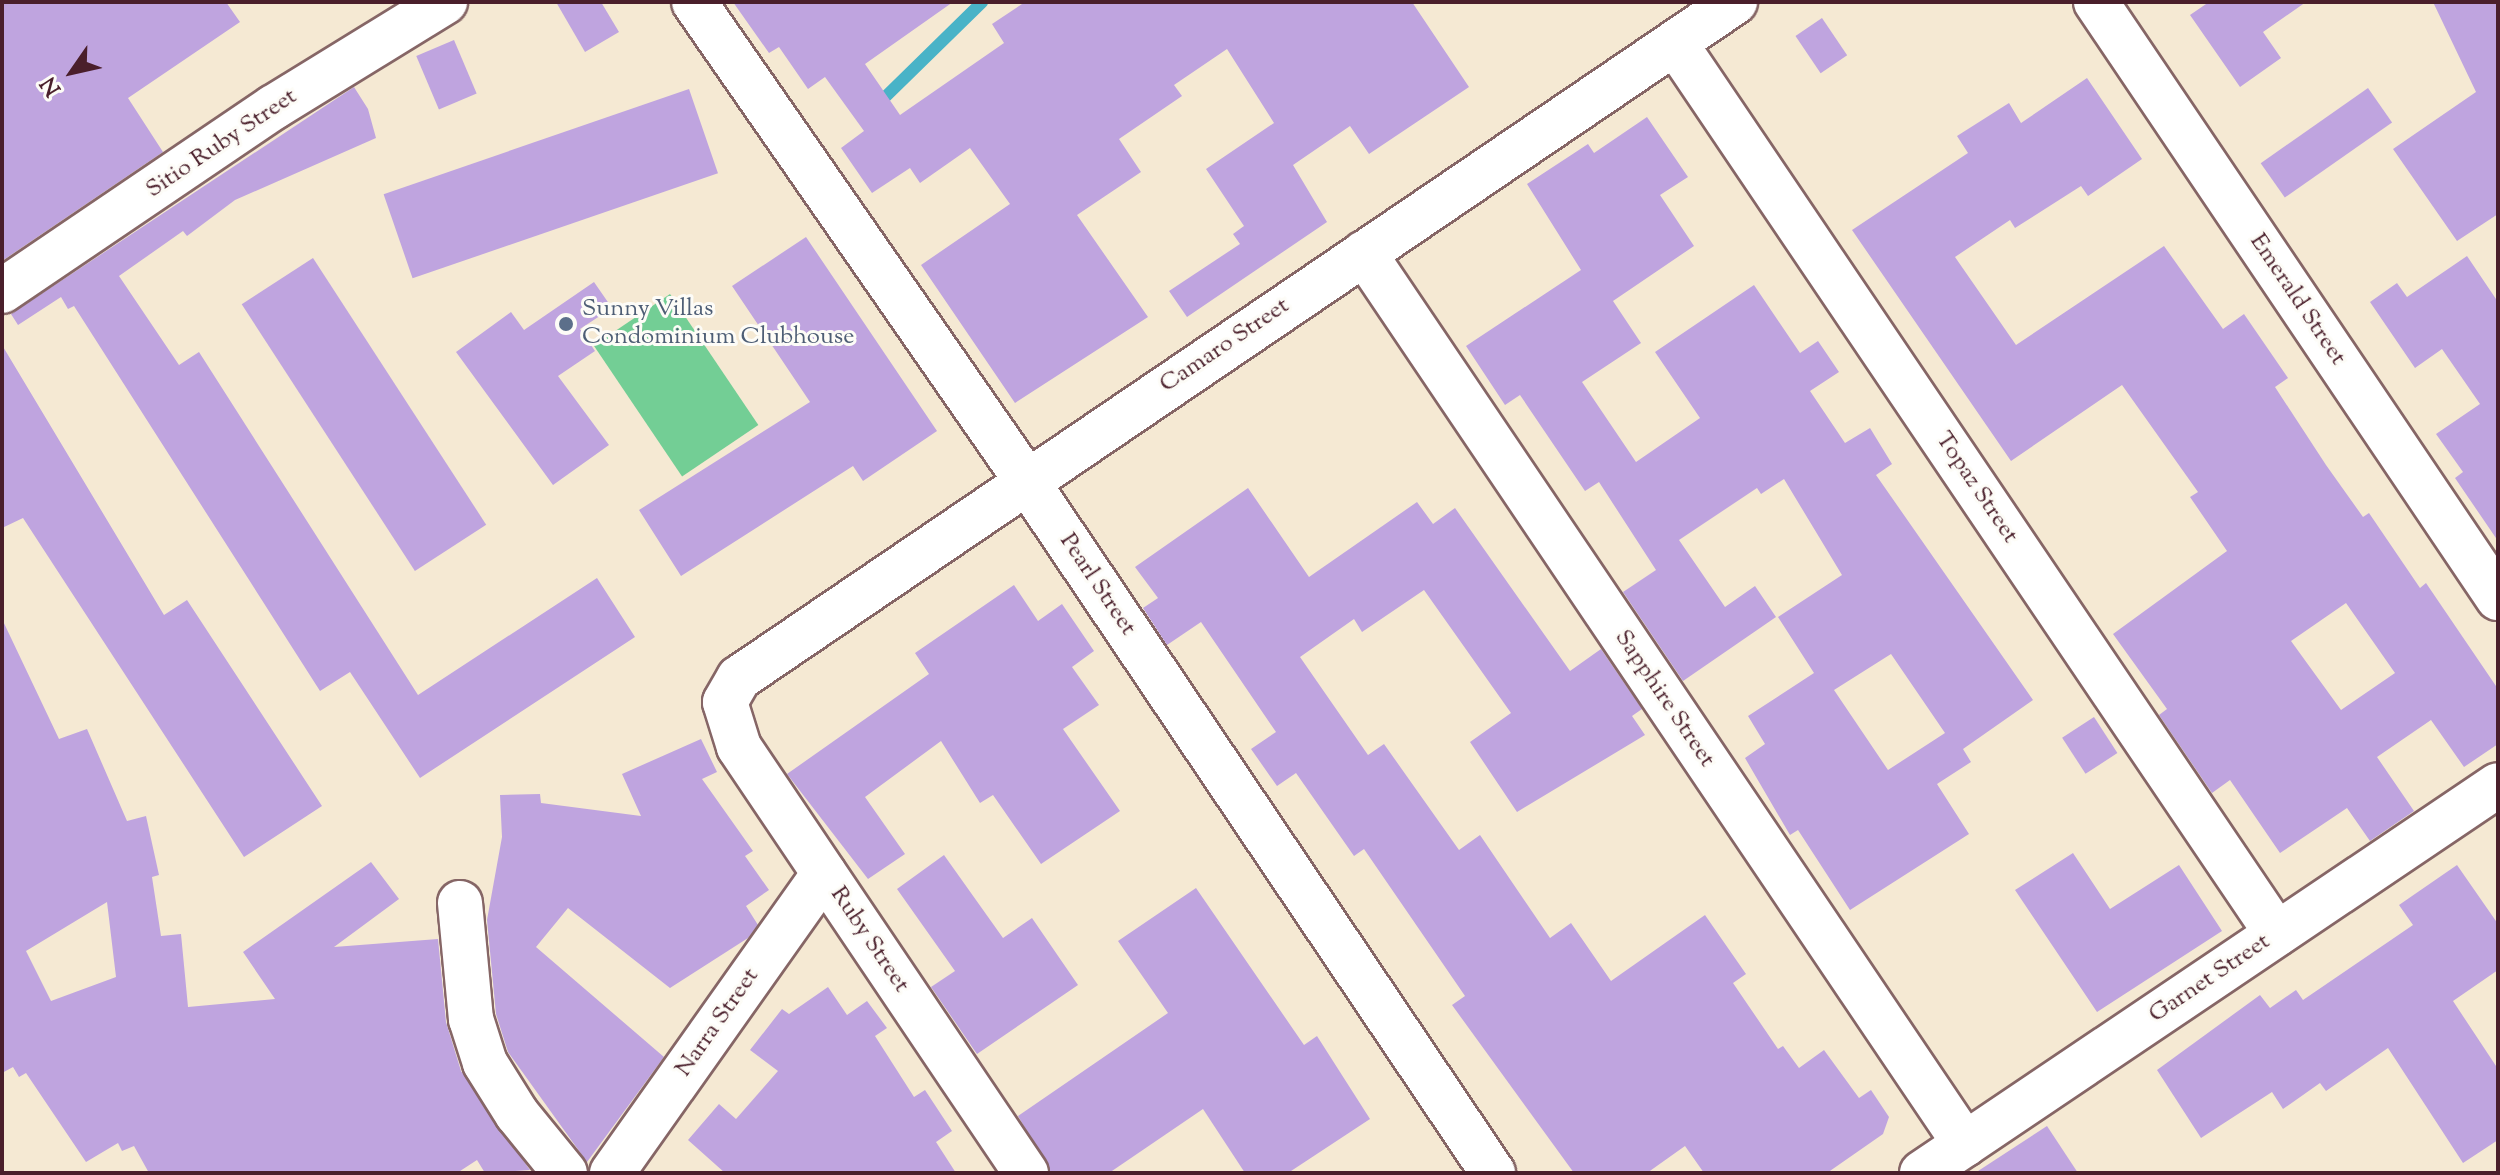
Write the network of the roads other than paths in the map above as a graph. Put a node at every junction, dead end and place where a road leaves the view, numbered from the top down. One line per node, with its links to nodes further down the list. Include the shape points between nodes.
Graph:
1 (445, 2): 7 (street, Sitio Ruby Street, via 274,107)
2 (694, 2): 8 (street, Pearl Street)
3 (1735, 2): 5 (street, Camaro Street)
4 (2096, 2): 9 (street, Emerald Street)
5 (1675, 43): 6 (street, Camaro Street); 14 (street, Topaz Street)
6 (1364, 253): 8 (street, Camaro Street); 15 (street, Sapphire Street)
7 (2, 291)
8 (1026, 480): 10 (street, Camaro Street, via 761,659 739,678); 19 (street, Pearl Street)
9 (2498, 598)
10 (725, 702): 12 (street, Ruby Street, via 739,747)
11 (2498, 785): 14 (street, Garnet Street)
12 (824, 874): 17 (street, Narra Street); 18 (street, Ruby Street)
13 (460, 903): 16 (street, via 471,1019 485,1063 517,1114)
14 (2277, 934): 15 (street, Garnet Street)
15 (1965, 1144): 20 (street, Garnet Street)
16 (565, 1173)
17 (612, 1173)
18 (1026, 1173)
19 (1493, 1173)
20 (1922, 1173)

